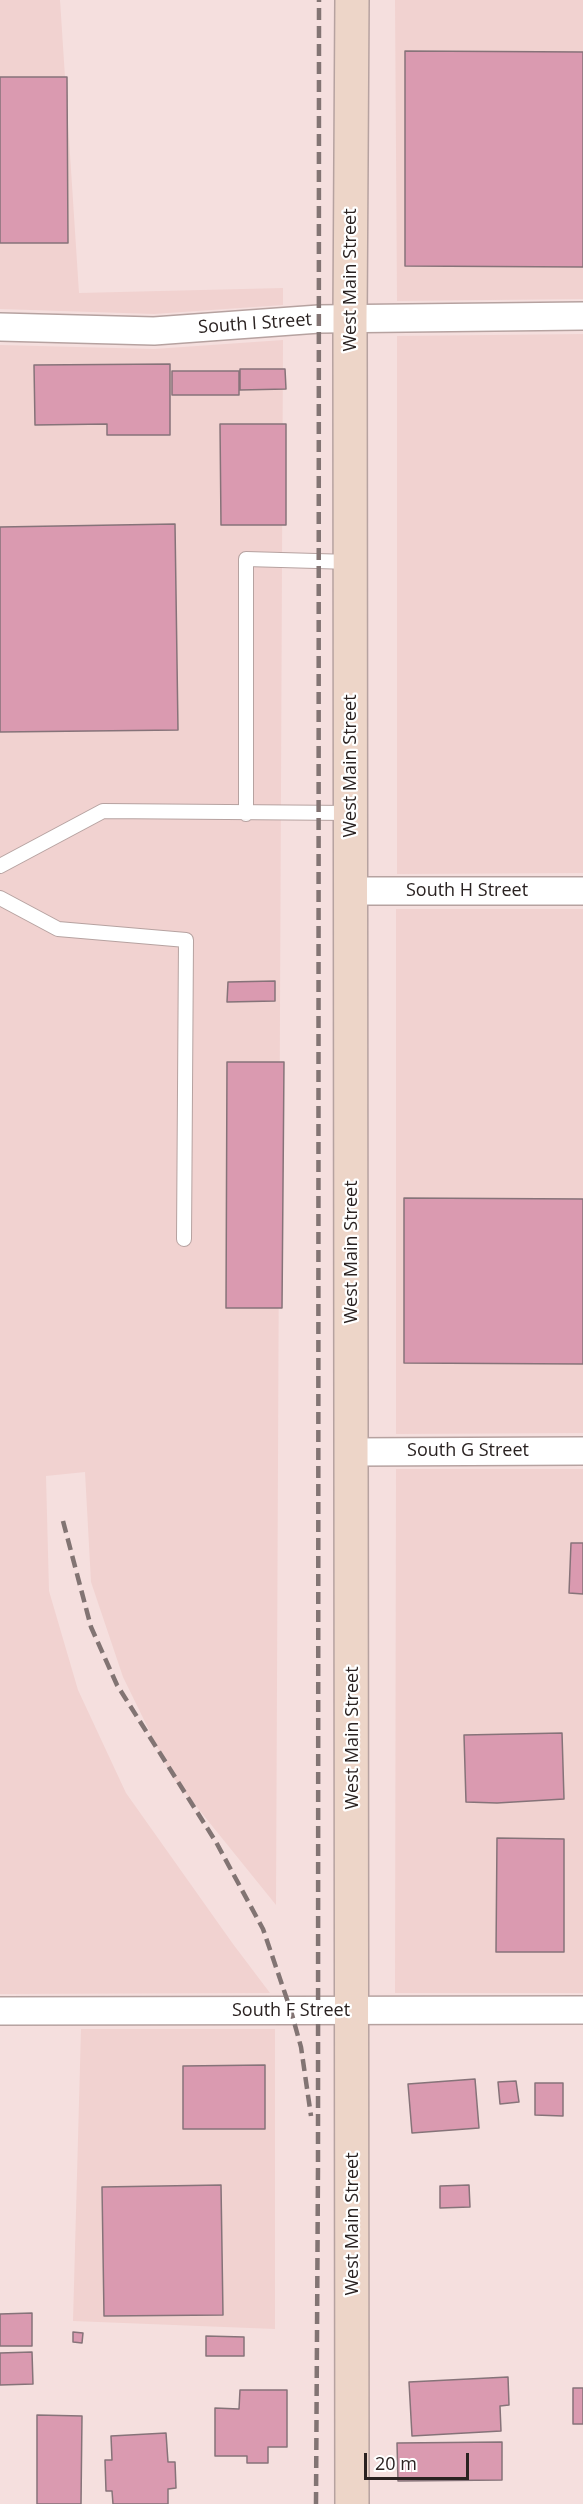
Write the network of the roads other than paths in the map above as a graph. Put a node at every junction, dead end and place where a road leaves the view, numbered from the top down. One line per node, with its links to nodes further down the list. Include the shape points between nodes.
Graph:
1 (352, 0): 3 (main road, West Main Street)
2 (583, 316): 3 (street, South I Street)
3 (350, 319): 4 (street, South I Street, via 154,332); 5 (main road, West Main Street)
4 (0, 327)
5 (351, 562): 6 (main road, West Main Street); 7 (lane, via 246,559)
6 (351, 813): 7 (lane); 9 (main road, West Main Street)
7 (246, 814): 8 (lane, via 103,811)
8 (0, 866)
9 (351, 891): 10 (street, South H Street); 14 (main road, West Main Street)
10 (583, 891)
11 (0, 898): 12 (lane, via 58,929 186,940)
12 (184, 1239)
13 (583, 1451): 14 (street, South G Street)
14 (352, 1452): 16 (main road, West Main Street)
15 (583, 2010): 16 (street, South F Street)
16 (353, 2011): 17 (street, South F Street); 18 (main road, West Main Street)
17 (0, 2012)
18 (352, 2504)

